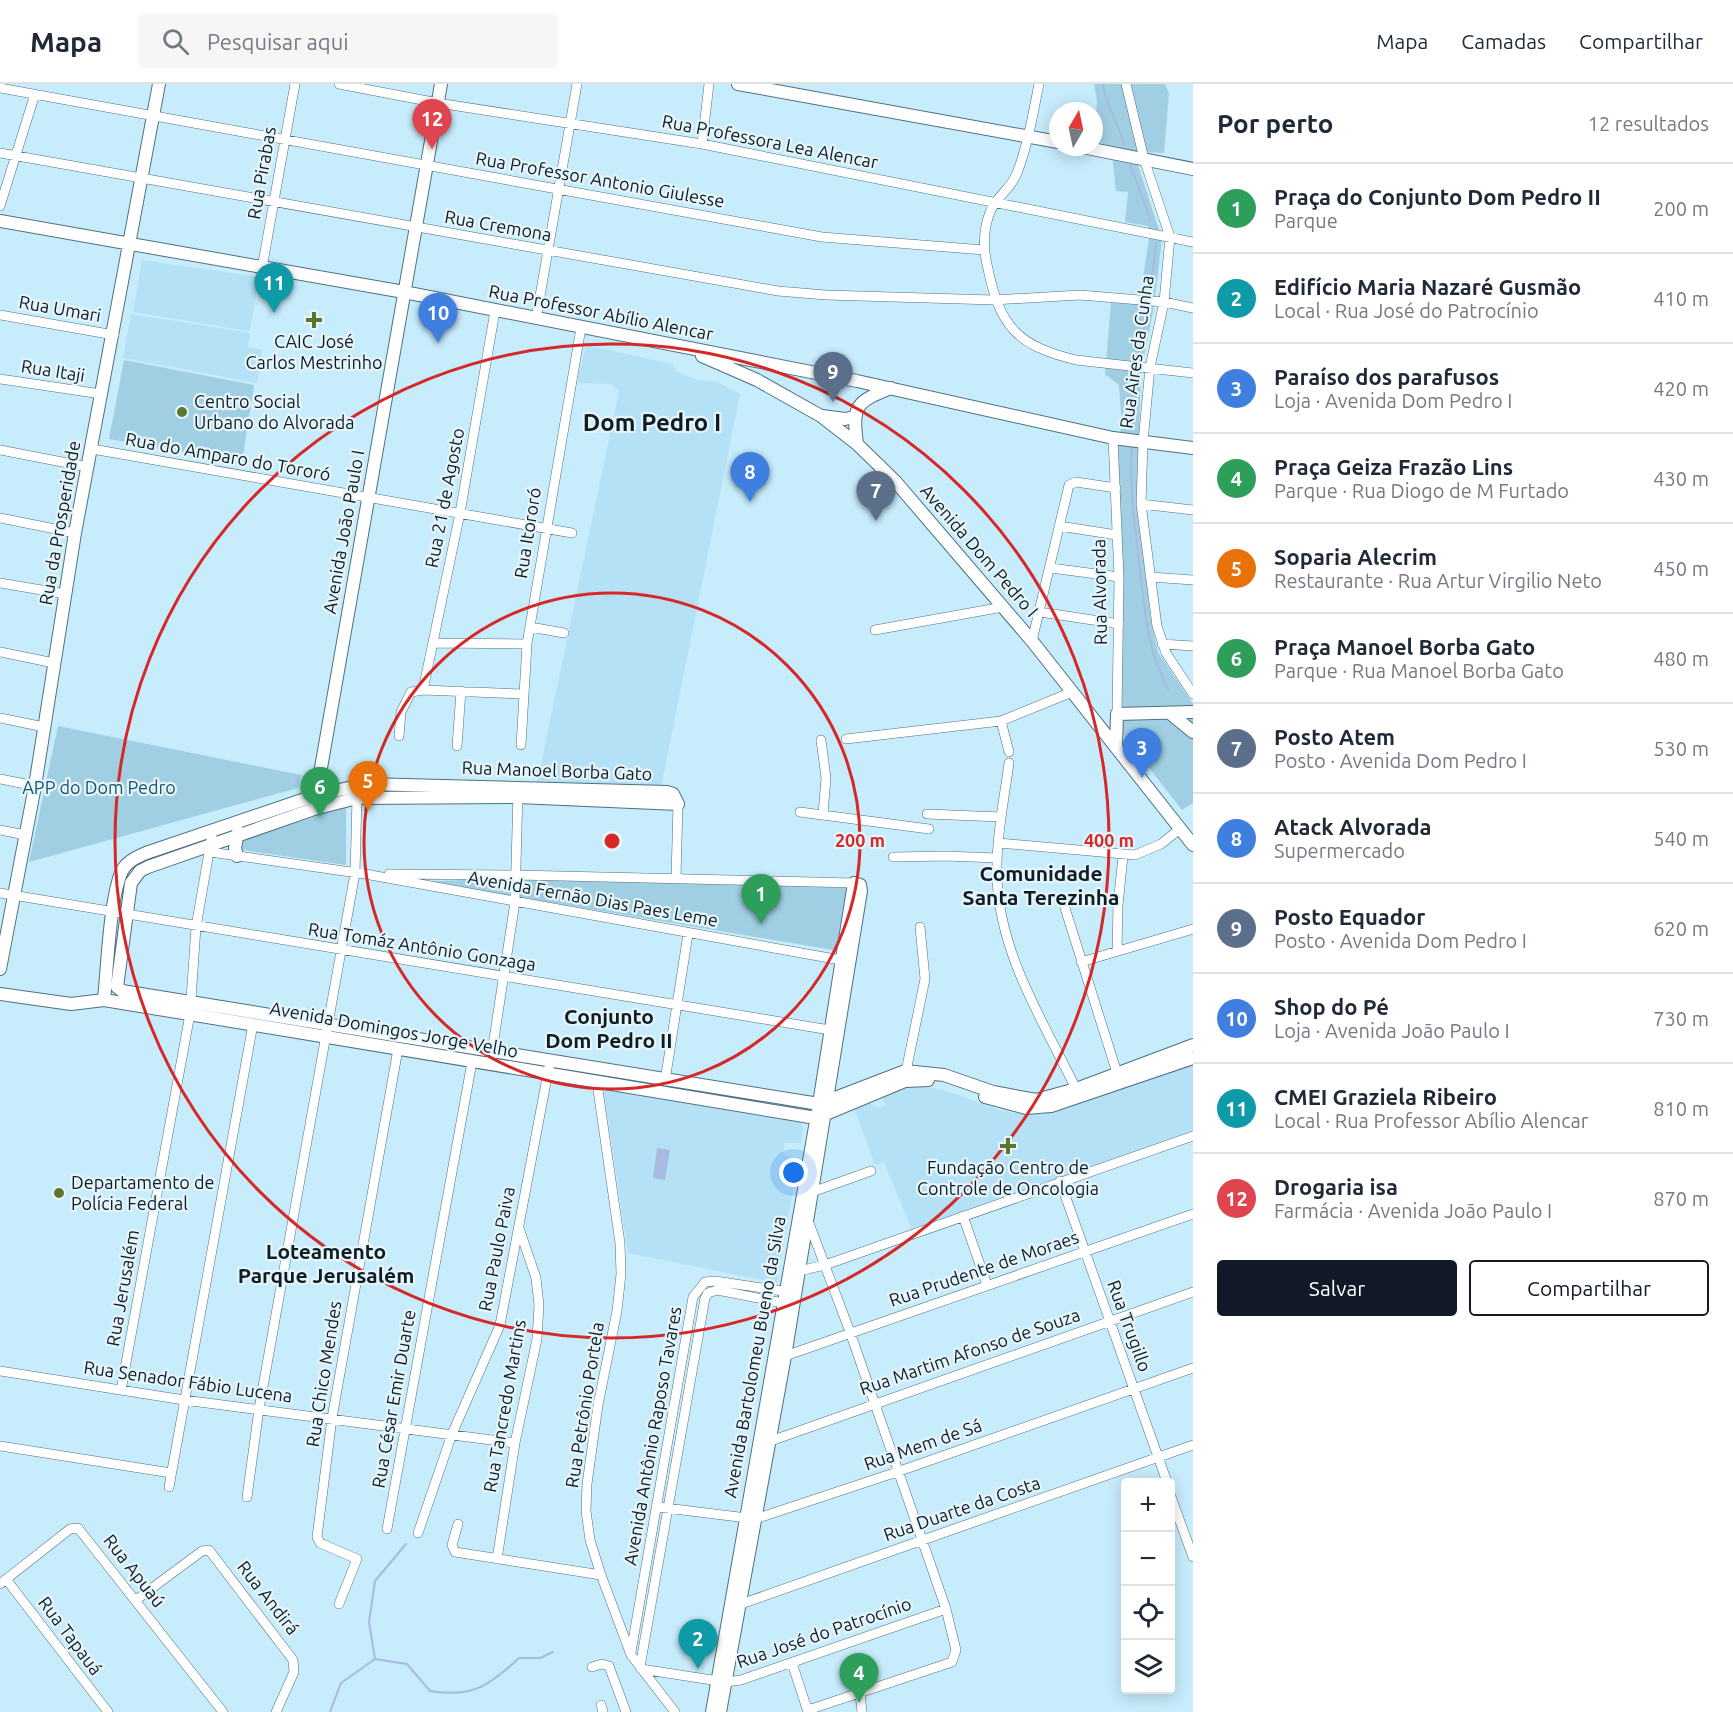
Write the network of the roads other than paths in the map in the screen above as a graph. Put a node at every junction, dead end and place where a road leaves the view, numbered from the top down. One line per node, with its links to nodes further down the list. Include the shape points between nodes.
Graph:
1 (159, 84): 13 (street, Rua da Prosperidade)
2 (295, 84): 16 (street, Rua Pirabas)
3 (339, 84): 12 (street, Rua Professora Lea Alencar)
4 (441, 84): 12 (street, Avenida João Paulo I)
5 (577, 84): 14 (street)
6 (709, 84): 18 (street)
7 (738, 84): 15 (street)
8 (1039, 84): 15 (street)
9 (1126, 84): 22 (street, Rua Aires da Cunha)
10 (0, 88): 11 (street, Rua Professor Antonio Giulesse)
11 (35, 94): 13 (street, Rua Professor Antonio Giulesse); 21 (street)
12 (438, 103): 14 (street, Rua Professora Lea Alencar); 23 (street, Avenida João Paulo I)
13 (153, 115): 16 (street, Rua Professor Antonio Giulesse); 25 (street, Rua da Prosperidade)
14 (570, 123): 18 (street, Rua Professora Lea Alencar); 26 (street)
15 (1027, 136): 17 (street); 27 (street, via 1013,181)
16 (285, 138): 23 (street, Rua Professor Antonio Giulesse); 28 (street, Rua Pirabas)
17 (1049, 140)
18 (702, 144): 27 (street, Rua Professora Lea Alencar)
19 (1103, 151): 22 (street)
20 (0, 153): 21 (street, Rua Cremona)
21 (16, 156): 25 (street, Rua Cremona); 29 (street)
22 (1143, 159): 24 (street); 32 (street, Rua Aires da Cunha)
23 (428, 166): 26 (street, Rua Professor Antonio Giulesse); 31 (street, Avenida João Paulo I)
24 (1193, 169)
25 (142, 179): 28 (street, Rua Cremona); 34 (street, Rua da Prosperidade)
26 (561, 189): 35 (street, Rua Professor Antonio Giulesse, via 822,237); 36 (street)
27 (996, 201): 32 (street, Rua Professora Lea Alencar); 35 (street, via 985,229)
28 (274, 202): 31 (street, Rua Cremona); 37 (street, Rua Pirabas)
29 (0, 206)
30 (0, 221): 34 (street, Rua Professor Abílio Alencar)
31 (417, 228): 36 (street, Rua Cremona); 38 (street, Avenida João Paulo I)
32 (1170, 237): 33 (street, Rua Professora Lea Alencar); 40 (street, Rua Aires da Cunha)
33 (1193, 242)
34 (130, 245): 37 (street, Rua Professor Abílio Alencar); 46 (street, Rua da Prosperidade)
35 (984, 250): 39 (street)
36 (548, 251): 39 (street, Rua Cremona, via 778,291); 44 (street)
37 (262, 268): 38 (street, Rua Professor Abílio Alencar)
38 (404, 292): 42 (street, Rua Professor Abílio Alencar); 67 (street, Avenida João Paulo I)
39 (994, 300): 40 (street, Rua Cremona, via 1080,295); 49 (street, via 1018,335 1043,350 1076,360)
40 (1164, 302): 41 (street, Rua Cremona); 49 (street, Rua Aires da Cunha)
41 (1193, 308)
42 (495, 311): 44 (street, Rua Professor Abílio Alencar); 70 (street, Rua 21 de Agosto)
43 (0, 315): 46 (street, Rua Umari)
44 (536, 319): 45 (street, Rua Professor Abílio Alencar)
45 (581, 328): 47 (street, Rua Professor Abílio Alencar); 73 (street, Rua Itororó)
46 (114, 335): 55 (street, Rua da Prosperidade)
47 (681, 347): 48 (street, Rua Professor Abílio Alencar); 52 (street, Avenida Dom Pedro I)
48 (765, 363): 52 (street); 53 (street, Rua Professor Abílio Alencar)
49 (1150, 367): 50 (street); 60 (street, Rua Aires da Cunha)
50 (1193, 373)
51 (0, 379): 55 (street, Rua Itaji)
52 (757, 380): 57 (street, Avenida Dom Pedro I)
53 (857, 381): 54 (street, Rua Professor Abílio Alencar); 56 (street)
54 (891, 388): 56 (street); 59 (street, Rua Professor Abílio Alencar)
55 (101, 394): 63 (street, Rua da Prosperidade)
56 (865, 399): 58 (street)
57 (821, 416): 58 (street, via 845,420); 61 (street, Avenida Dom Pedro I)
58 (854, 417): 61 (street)
59 (1113, 438): 60 (street, Rua Professor Abílio Alencar); 66 (street, Rua Alvorada)
60 (1143, 442): 62 (street, Rua Professor Abílio Alencar); 68 (street, Rua Aires da Cunha)
61 (857, 444): 83 (street, Avenida Dom Pedro I, via 895,481)
62 (1193, 448)
63 (92, 449): 65 (street, Rua da Prosperidade); 67 (street, Rua do Amparo do Tororó)
64 (0, 450): 65 (street)
65 (88, 467): 74 (street, Rua da Prosperidade)
66 (1116, 488): 72 (street, via 1076,482 1069,485); 76 (street, Rua Alvorada)
67 (368, 498): 70 (street, Rua do Amparo do Tororó); 120 (street, Avenida João Paulo I)
68 (1141, 504): 69 (street); 79 (street, Rua Aires da Cunha)
69 (1193, 510)
70 (460, 513): 73 (street, Rua do Amparo do Tororó); 90 (street, Rua 21 de Agosto)
71 (0, 518): 74 (street)
72 (1059, 526): 76 (street); 77 (street)
73 (545, 528): 75 (street, Rua do Amparo do Tororó); 86 (street, Rua Itororó)
74 (75, 533): 82 (street, Rua da Prosperidade)
75 (572, 533)
76 (1117, 535): 78 (street, Rua Alvorada)
77 (1050, 568): 78 (street); 84 (street)
78 (1119, 577): 85 (street, Rua Alvorada)
79 (1150, 577): 80 (street); 92 (street, Rua Aires da Cunha)
80 (1193, 580)
81 (0, 583): 82 (street)
82 (65, 594): 95 (street, Rua da Prosperidade)
83 (1004, 607): 87 (street); 89 (street, Avenida Dom Pedro I)
84 (1040, 612): 85 (street); 89 (street)
85 (1119, 624): 103 (street, Rua Alvorada)
86 (530, 627): 88 (street); 91 (street, Rua Itororó)
87 (875, 630)
88 (564, 633)
89 (1032, 641): 98 (street, Avenida Dom Pedro I)
90 (433, 643): 91 (street); 96 (street, Rua 21 de Agosto)
91 (527, 644): 99 (street, Rua Itororó)
92 (1162, 644): 93 (street); 100 (street, Rua Aires da Cunha)
93 (1193, 646)
94 (0, 652): 95 (street)
95 (54, 663): 106 (street, Rua da Prosperidade)
96 (423, 690): 97 (street); 108 (street, via 411,692 406,698)
97 (461, 691): 99 (street); 112 (street)
98 (1072, 693): 105 (street); 113 (street, Avenida Dom Pedro I)
99 (522, 694): 111 (street, Rua Itororó)
100 (1193, 694)
101 (1170, 712): 102 (street); 103 (street); 107 (street)
102 (1193, 712)
103 (1117, 714): 113 (street, Rua Alvorada)
104 (0, 718): 106 (street)
105 (1001, 721): 109 (street); 114 (street)
106 (44, 727): 117 (street, Rua da Prosperidade)
107 (1193, 732)
108 (399, 736)
109 (846, 739)
110 (821, 740): 125 (street, via 826,778)
111 (521, 745)
112 (458, 747)
113 (1116, 747): 129 (street, Avenida Dom Pedro I)
114 (1009, 752)
115 (1009, 763): 127 (street)
116 (0, 779): 117 (street)
117 (35, 786): 133 (street, Rua da Prosperidade)
118 (349, 786): 119 (street, Rua Manoel Borba Gato); 120 (street, Rua Manoel Borba Gato); 121 (street)
119 (518, 792): 121 (street, Rua Manoel Borba Gato); 122 (street, Rua Manoel Borba Gato); 143 (street)
120 (317, 795): 123 (street, Avenida João Paulo I); 128 (street, Rua Manoel Borba Gato)
121 (357, 798): 123 (street, Rua Manoel Borba Gato); 142 (street)
122 (678, 804): 144 (street)
123 (314, 809): 134 (street, Rua Manoel Borba Gato)
124 (800, 812): 125 (street)
125 (823, 814): 132 (street)
126 (927, 814): 127 (street)
127 (1001, 817): 135 (street)
128 (242, 819): 130 (street, Rua Manoel Borba Gato); 134 (street)
129 (1181, 828): 136 (street, Avenida Dom Pedro I); 139 (street, via 1154,847)
130 (213, 829): 137 (street, Rua Jerusalém); 149 (street, Rua Manoel Borba Gato, via 128,863 120,876)
131 (0, 830): 133 (street)
132 (929, 830)
133 (25, 835): 146 (street, Rua da Prosperidade)
134 (236, 836): 137 (street, Rua Manoel Borba Gato); 138 (street)
135 (999, 843): 139 (street); 141 (street)
136 (1193, 845)
137 (210, 849): 138 (street, Avenida Fernão Dias Paes Leme); 149 (street, Rua Manoel Borba Gato, via 140,871); 150 (street, Rua Jerusalém)
138 (237, 856): 142 (street, Avenida Fernão Dias Paes Leme)
139 (1123, 856): 156 (street)
140 (893, 857): 141 (street)
141 (997, 858): 182 (street, via 1002,918 1016,965 1027,995)
142 (360, 874): 143 (street, Avenida Fernão Dias Paes Leme); 147 (street, Avenida Fernão Dias Paes Leme); 154 (street)
143 (517, 874): 144 (street, Avenida Fernão Dias Paes Leme); 147 (street)
144 (676, 878): 145 (street, Avenida Fernão Dias Paes Leme)
145 (854, 883): 157 (street, Avenida Bartolomeu Bueno da Silva, via 860,885 861,891)
146 (6, 894): 149 (street, Rua Tomáz Antônio Gonzaga); 155 (street, Rua da Prosperidade)
147 (515, 903): 153 (street, Avenida Fernão Dias Paes Leme); 160 (street)
148 (1065, 908): 158 (street)
149 (119, 914): 150 (street, Rua Tomáz Antônio Gonzaga); 161 (street, Rua Manoel Borba Gato); 163 (street, Rua Manoel Borba Gato)
150 (196, 927): 154 (street, Rua Tomáz Antônio Gonzaga); 165 (street, Rua Jerusalém)
151 (920, 927): 179 (street, via 925,979)
152 (1193, 929): 156 (street)
153 (688, 934): 157 (street, Avenida Fernão Dias Paes Leme); 164 (street)
154 (343, 950): 160 (street, Rua Tomáz Antônio Gonzaga); 167 (street)
155 (2, 951): 159 (street, Rua da Prosperidade)
156 (1117, 951): 158 (street)
157 (845, 960): 168 (street, Avenida Bartolomeu Bueno da Silva)
158 (1081, 962): 177 (street)
159 (0, 969)
160 (503, 977): 164 (street, Rua Tomáz Antônio Gonzaga); 172 (street)
161 (117, 987): 165 (street, Avenida Domingos Jorge Velho)
162 (0, 994): 163 (street, Avenida Domingos Jorge Velho, via 71,1004)
163 (104, 1000): 165 (street, Avenida Domingos Jorge Velho)
164 (677, 1006): 168 (street, Rua Tomáz Antônio Gonzaga); 180 (street)
165 (189, 1008): 166 (street, Avenida Domingos Jorge Velho); 167 (street, Avenida Domingos Jorge Velho); 208 (street, Rua Jerusalém)
166 (253, 1024): 169 (street, Avenida Domingos Jorge Velho); 209 (street)
167 (330, 1024): 169 (street); 172 (street, Avenida Domingos Jorge Velho)
168 (834, 1031): 183 (street, Avenida Bartolomeu Bueno da Silva)
169 (327, 1037): 171 (street, Avenida Domingos Jorge Velho); 211 (street)
170 (1193, 1045): 177 (street)
171 (398, 1049): 174 (street, Avenida Domingos Jorge Velho); 212 (street, Rua Chico Mendes)
172 (492, 1051): 175 (street, Avenida Domingos Jorge Velho); 176 (street)
173 (1193, 1058): 182 (street)
174 (472, 1062): 176 (street, Avenida Domingos Jorge Velho); 213 (street, Rua César Emir Duarte)
175 (550, 1062): 178 (street, Rua Paulo Paiva); 180 (street, Avenida Domingos Jorge Velho)
176 (490, 1065): 178 (street, Avenida Domingos Jorge Velho)
177 (1117, 1072): 182 (street)
178 (547, 1075): 181 (street, Avenida Domingos Jorge Velho); 191 (street, Rua Paulo Paiva)
179 (905, 1076): 182 (street, via 934,1080 1010,1105 1037,1104); 183 (street)
180 (665, 1081): 183 (street, Avenida Domingos Jorge Velho)
181 (597, 1083): 183 (street, Avenida Domingos Jorge Velho); 237 (street, Rua Petrônio Portela, via 618,1222 621,1274 587,1484 590,1540)
182 (1078, 1094)
183 (822, 1109): 187 (street, Avenida Bartolomeu Bueno da Silva); 190 (street, Avenida Bartolomeu Bueno da Silva)
184 (1193, 1136): 186 (street)
185 (870, 1171): 187 (street)
186 (1060, 1181): 189 (street); 192 (street, Rua Trugillo)
187 (813, 1191): 190 (street, Avenida Bartolomeu Bueno da Silva)
188 (1193, 1214): 192 (street, Rua Prudente de Moraes)
189 (963, 1216): 193 (street); 195 (street)
190 (804, 1217): 193 (street); 194 (street, Avenida Bartolomeu Bueno da Silva); 199 (street, Avenida Bartolomeu Bueno da Silva)
191 (518, 1225): 214 (street, Rua Paulo Paiva, via 500,1325); 215 (street, Rua Tancredo Martins, via 536,1278 539,1305 537,1339)
192 (1085, 1252): 195 (street, Rua Prudente de Moraes); 200 (street, Rua Trugillo)
193 (825, 1265): 194 (street); 201 (street)
194 (799, 1271): 199 (street, Avenida Bartolomeu Bueno da Silva)
195 (987, 1285): 201 (street, Rua Prudente de Moraes)
196 (1193, 1292): 200 (street, Rua Martim Afonso de Souza)
197 (693, 1297): 198 (street); 199 (street, Avenida Antônio Raposo Tavares, via 705,1282 715,1281); 203 (street, Avenida Antônio Raposo Tavares)
198 (705, 1298): 199 (street, Avenida Antônio Raposo Tavares, via 717,1290); 204 (street, Avenida Antônio Raposo Tavares)
199 (789, 1298): 202 (street, Avenida Bartolomeu Bueno da Silva); 216 (street, Avenida Bartolomeu Bueno da Silva)
200 (1109, 1321): 207 (street, Rua Trugillo); 210 (street, Rua Martim Afonso de Souza)
201 (850, 1332): 202 (street, Rua Prudente de Moraes); 210 (street)
202 (785, 1356): 216 (street, Avenida Bartolomeu Bueno da Silva)
203 (682, 1366): 204 (street); 225 (street, Avenida Antônio Raposo Tavares)
204 (693, 1368): 227 (street, Avenida Antônio Raposo Tavares)
205 (1193, 1368): 207 (street, Rua Mem de Sá)
206 (0, 1371): 208 (street, Rua Senador Fábio Lucena)
207 (1133, 1388): 219 (street, Rua Trugillo); 220 (street, Rua Mem de Sá)
208 (121, 1390): 209 (street, Rua Senador Fábio Lucena)
209 (184, 1400): 211 (street, Rua Senador Fábio Lucena); 221 (street)
210 (874, 1403): 216 (street, Rua Martim Afonso de Souza); 220 (street)
211 (259, 1409): 212 (street, Rua Senador Fábio Lucena); 224 (street)
212 (332, 1418): 213 (street, Rua Senador Fábio Lucena); 240 (street, Rua Chico Mendes, via 318,1540 354,1556 358,1562)
213 (406, 1427): 214 (street, Rua Senador Fábio Lucena); 232 (street, Rua César Emir Duarte)
214 (452, 1434): 215 (street, Rua Senador Fábio Lucena); 233 (street, Rua Paulo Paiva)
215 (515, 1443): 236 (street, Rua Tancredo Martins)
216 (764, 1443): 228 (street, Avenida Bartolomeu Bueno da Silva)
217 (1193, 1445): 219 (street, Rua Duarte da Costa)
218 (0, 1446): 221 (street)
219 (1158, 1458): 222 (street, Rua Trugillo); 234 (street, Rua Duarte da Costa)
220 (897, 1472): 228 (street, Rua Mem de Sá); 234 (street)
221 (171, 1473): 223 (street)
222 (1166, 1478)
223 (169, 1488)
224 (248, 1497)
225 (658, 1507): 227 (street, Rua Mem de Sá); 243 (street, Avenida Antônio Raposo Tavares)
226 (1175, 1507): 231 (street)
227 (669, 1509): 228 (street, Rua Mem de Sá); 246 (street, Avenida Antônio Raposo Tavares)
228 (750, 1519): 241 (street, Avenida Bartolomeu Bueno da Silva); 247 (street, Avenida Bartolomeu Bueno da Silva)
229 (1193, 1522): 231 (street)
230 (458, 1524): 236 (street, via 452,1545 455,1552)
231 (1182, 1526): 235 (street)
232 (387, 1529)
233 (418, 1533)
234 (921, 1540): 241 (street, Rua Duarte da Costa); 242 (street)
235 (1193, 1557)
236 (497, 1559): 237 (street)
237 (601, 1575): 243 (street, Rua Petrônio Portela)
238 (3, 1582): 239 (street, Rua Apuaú, via 70,1528 78,1528); 250 (street, Rua Tapauá)
239 (136, 1600): 251 (street, Rua Apuaú); 252 (street, Rua Andirá, via 202,1551 209,1550 291,1656 291,1681)
240 (339, 1604)
241 (741, 1604): 247 (street, Avenida Bartolomeu Bueno da Silva)
242 (946, 1609): 244 (street, Rua José do Patrocínio); 248 (street, via 956,1650 952,1662)
243 (631, 1655): 246 (street, Rua Petrônio Portela)
244 (792, 1663): 247 (street, Rua José do Patrocínio, via 750,1678); 249 (street)
245 (592, 1667): 253 (street, via 609,1666)
246 (640, 1668): 247 (street, Rua José do Patrocínio); 254 (street, Rua Petrônio Portela)
247 (721, 1681): 255 (street, Avenida Bartolomeu Bueno da Silva); 256 (street, Avenida Bartolomeu Bueno da Silva)
248 (860, 1693): 249 (street); 257 (street)
249 (808, 1711)
250 (108, 1712)
251 (223, 1712)
252 (276, 1712)
253 (626, 1712)
254 (675, 1712)
255 (712, 1712)
256 (720, 1712)
257 (862, 1712)

